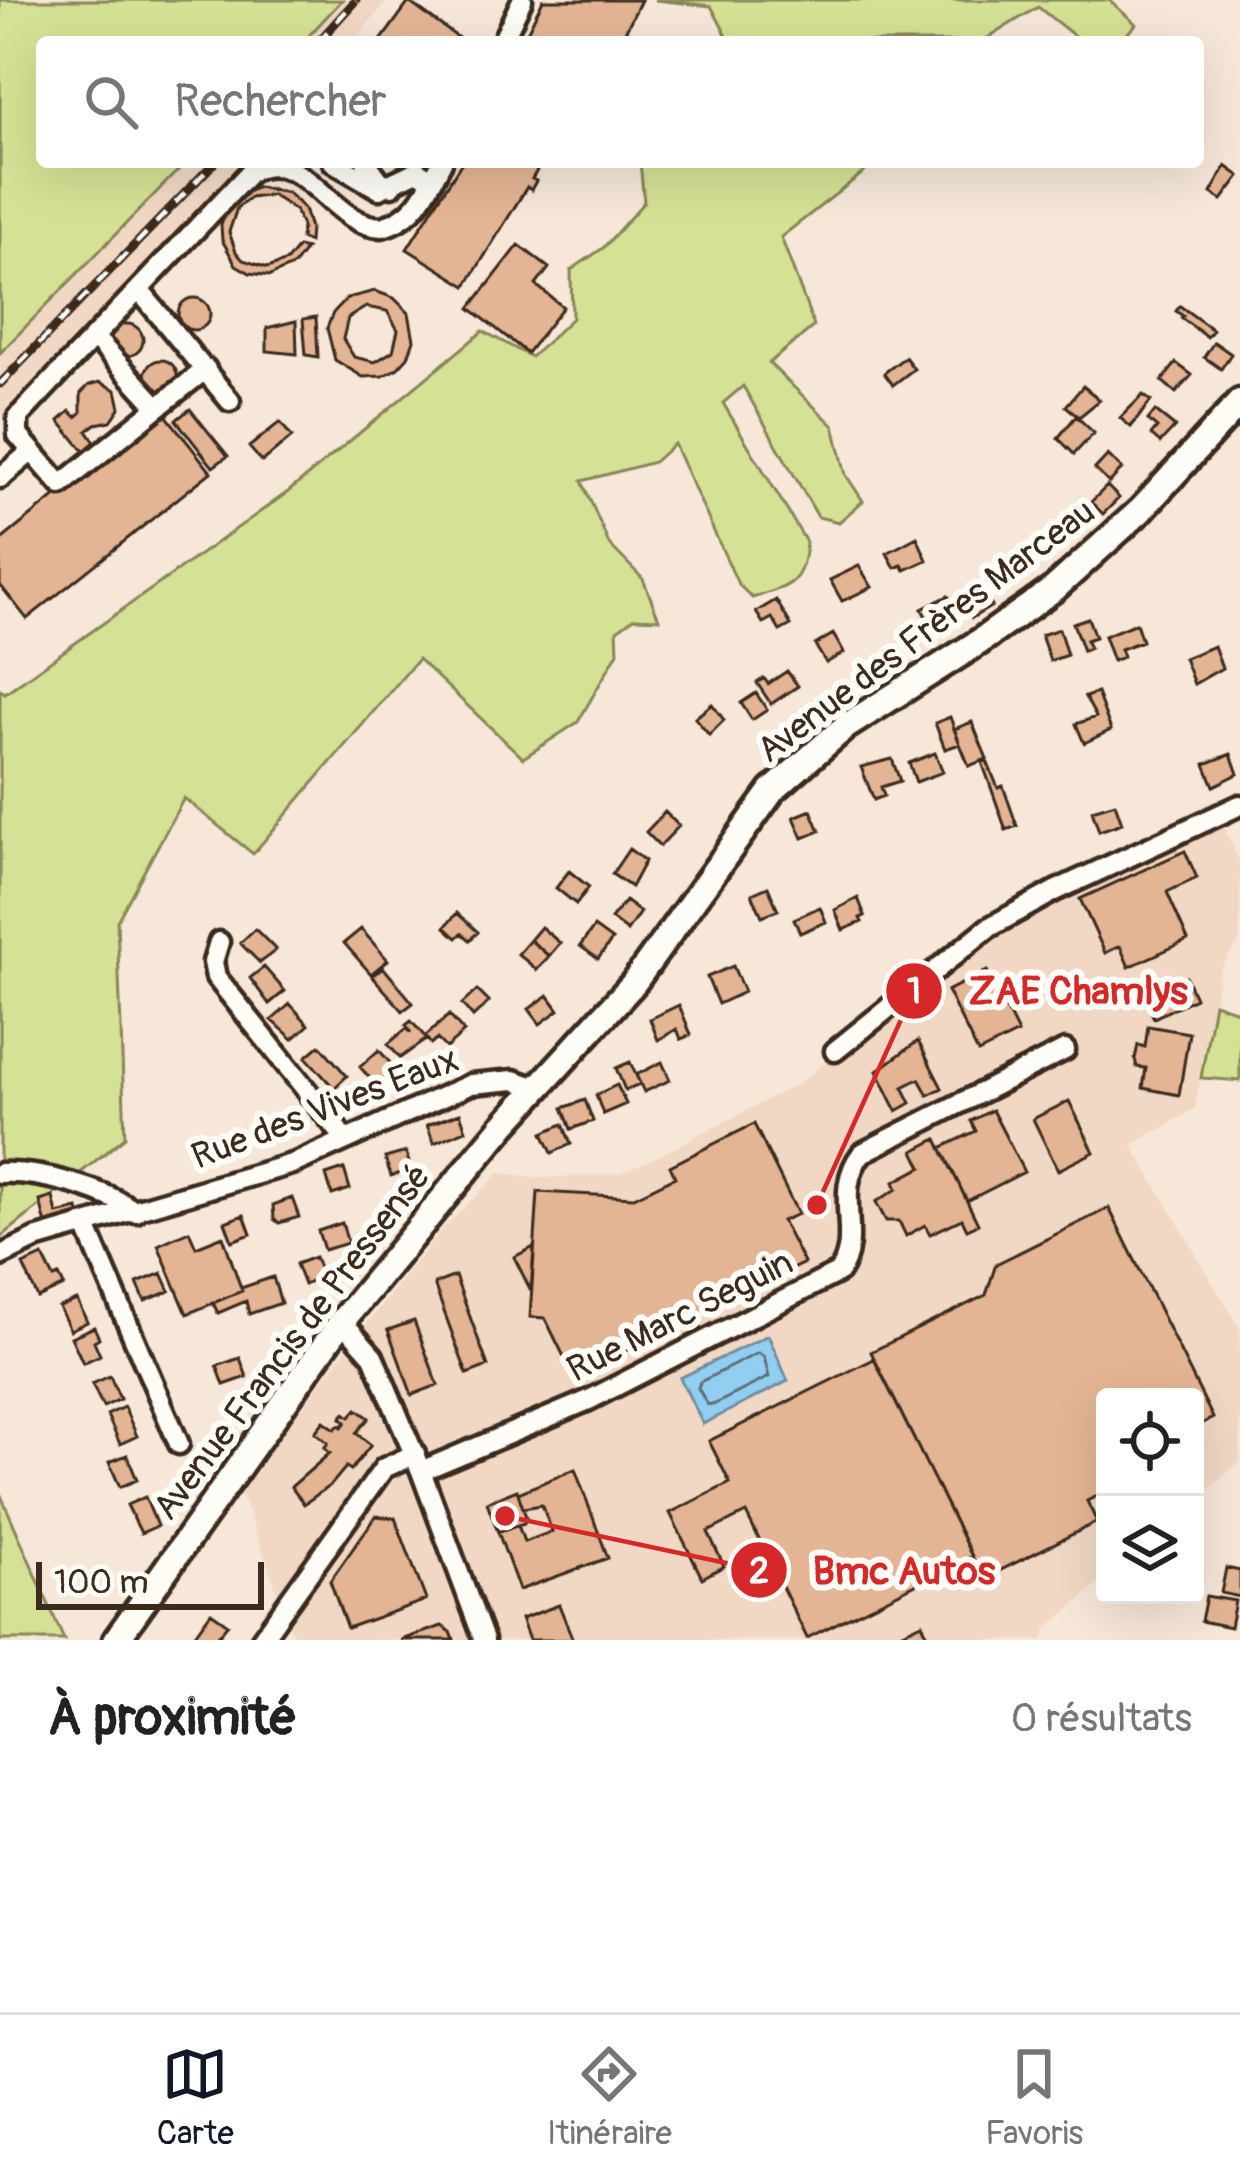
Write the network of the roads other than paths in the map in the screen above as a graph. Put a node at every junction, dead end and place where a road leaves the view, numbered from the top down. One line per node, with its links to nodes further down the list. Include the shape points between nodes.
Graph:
1 (522, 0): 2 (street)
2 (505, 36)
3 (258, 168): 9 (street)
4 (290, 168): 7 (street, via 372,227 408,215)
5 (342, 168): 8 (street, via 373,188)
6 (370, 168): 8 (street)
7 (437, 171): 8 (street, via 417,171)
8 (392, 186)
9 (140, 290): 10 (street); 11 (street)
10 (94, 338): 14 (street); 15 (street, via 19,417 18,435)
11 (206, 369): 12 (street); 14 (street)
12 (230, 401)
13 (1240, 402): 21 (main road, Avenue des Frères Marceau, via 1055,588 787,776 633,984)
14 (158, 407): 15 (street, via 61,485)
15 (32, 452): 16 (street)
16 (0, 478)
17 (1240, 805): 20 (street, via 988,928)
18 (219, 942): 22 (street, via 216,976)
19 (1065, 1050): 30 (street, Rue Marc Seguin, via 862,1153 846,1180 846,1262 830,1278 589,1400)
20 (835, 1051)
21 (538, 1088): 22 (street, Rue des Vives Eaux, via 514,1080 471,1084); 23 (main road, Avenue des Frères Marceau)
22 (346, 1140): 25 (street, Rue des Vives Eaux)
23 (485, 1148): 28 (main road, Avenue Francis de Pressensé)
24 (0, 1173): 25 (street, via 116,1198)
25 (136, 1212): 26 (street, Rue des Vives Eaux)
26 (86, 1226): 27 (street, Rue des Vives Eaux); 29 (street)
27 (0, 1256)
28 (343, 1322): 30 (street, via 373,1356); 31 (main road, Avenue Francis de Pressensé)
29 (178, 1444)
30 (418, 1463): 32 (street, Rue Marc Seguin, via 384,1468); 33 (street)
31 (116, 1640)
32 (261, 1640)
33 (484, 1640)

